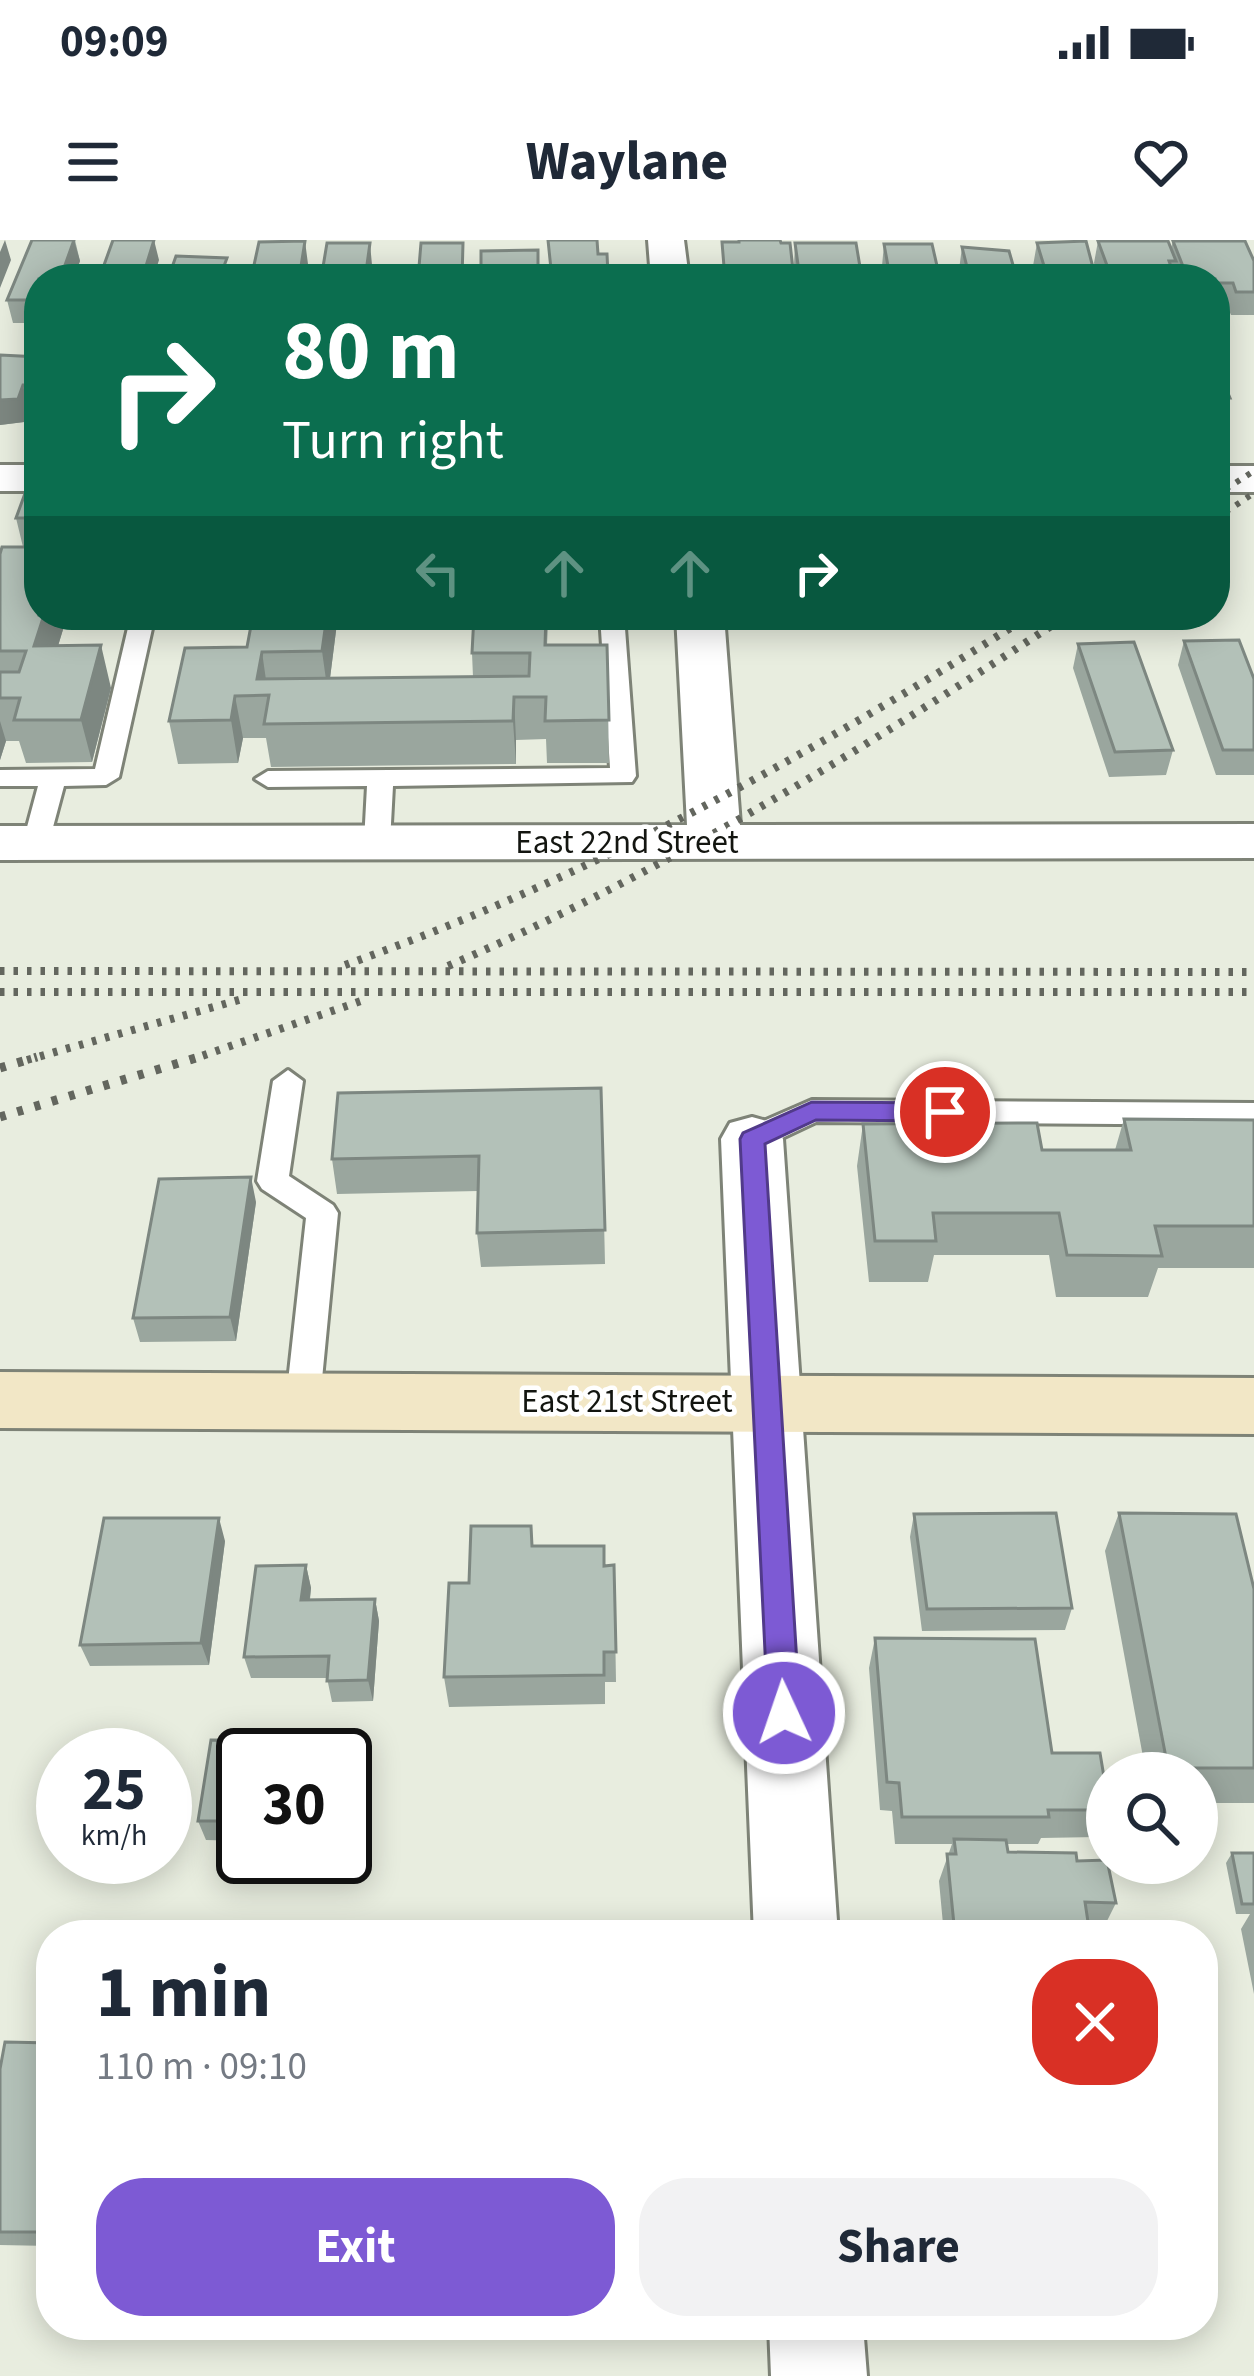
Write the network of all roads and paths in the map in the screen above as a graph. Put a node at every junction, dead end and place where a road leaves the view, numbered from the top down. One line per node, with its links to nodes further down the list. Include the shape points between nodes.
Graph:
1 (140, 630): 5 (lane, via 106,777)
2 (613, 630): 7 (lane, via 623,776)
3 (701, 630): 11 (street)
4 (0, 778): 5 (lane)
5 (53, 778): 9 (lane)
6 (268, 779): 7 (lane)
7 (380, 779): 10 (lane)
8 (1254, 841): 11 (street, East 22nd Street)
9 (18, 842): 10 (street, East 22nd Street)
10 (377, 842): 11 (street, East 22nd Street)
11 (715, 842)
12 (288, 1081): 16 (lane, via 273,1181 322,1214)
13 (1254, 1114): 14 (lane, via 812,1111)
14 (752, 1139): 17 (street)
15 (0, 1400): 16 (main road, East 21st Street)
16 (303, 1400): 17 (main road, East 21st Street)
17 (768, 1401): 18 (main road, East 21st Street); 19 (street)
18 (1254, 1406)
19 (795, 1920)
20 (817, 2340): 21 (street)
21 (819, 2376)

